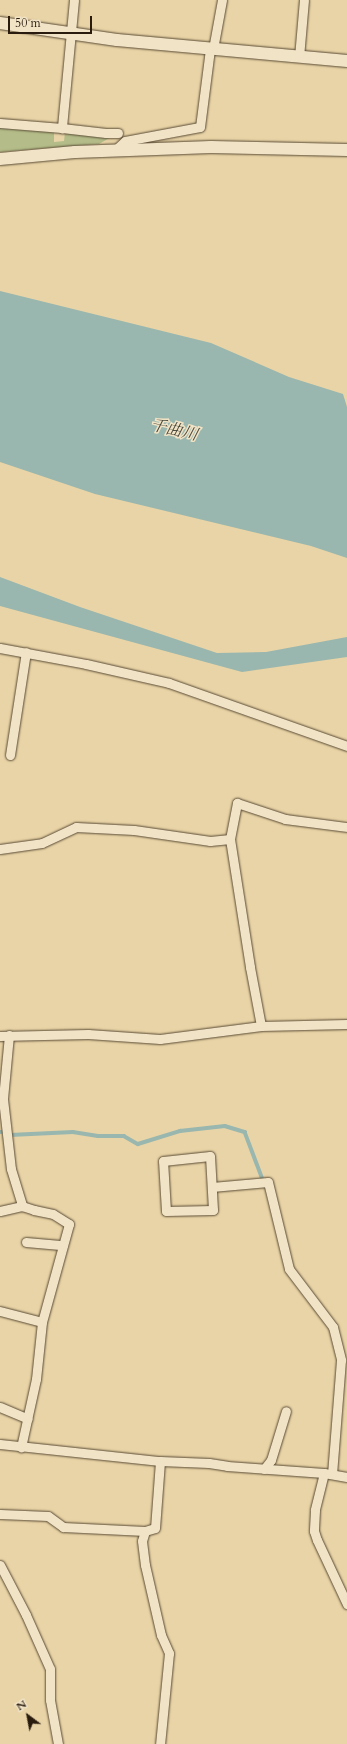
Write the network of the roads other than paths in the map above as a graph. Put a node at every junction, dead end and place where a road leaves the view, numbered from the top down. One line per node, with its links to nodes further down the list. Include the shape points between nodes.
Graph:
1 (74, 0): 5 (street)
2 (222, 0): 6 (street)
3 (304, 0): 7 (street)
4 (0, 23): 5 (street)
5 (70, 34): 6 (street); 10 (street)
6 (212, 49): 7 (street); 13 (street, via 200,127 125,141)
7 (299, 57): 8 (street)
8 (347, 61)
9 (0, 123): 10 (street)
10 (62, 128): 11 (street)
11 (118, 133)
12 (347, 150): 13 (street, via 211,147)
13 (114, 151): 14 (street)
14 (0, 158)
15 (0, 648): 16 (street)
16 (26, 652): 17 (street, via 169,683); 18 (street)
17 (347, 746)
18 (10, 755)
19 (347, 827): 20 (street, via 285,819 237,804)
20 (230, 839): 21 (street, via 210,841 134,830 76,827 42,843); 23 (street)
21 (0, 849)
22 (347, 1024): 23 (street)
23 (261, 1026): 24 (street, via 160,1039 88,1034)
24 (4, 1036): 26 (street, via 3,1099 11,1169)
25 (212, 1187): 25 (street, via 210,1156 163,1161 166,1211 213,1210); 32 (street, via 268,1182 289,1269 332,1327)
26 (22, 1206): 27 (street); 29 (street, via 53,1214 69,1224)
27 (0, 1211)
28 (26, 1242): 29 (street)
29 (63, 1245): 31 (street)
30 (0, 1311): 31 (street)
31 (42, 1322): 35 (street, via 36,1379)
32 (344, 1360): 40 (street)
33 (0, 1407): 35 (street)
34 (286, 1411): 39 (street, via 271,1460)
35 (28, 1419): 37 (street)
36 (0, 1444): 37 (street)
37 (21, 1447): 38 (street)
38 (160, 1461): 39 (street); 43 (street, via 155,1528)
39 (264, 1469): 40 (street)
40 (328, 1473): 41 (street); 45 (street, via 314,1510 314,1531)
41 (347, 1477)
42 (0, 1514): 43 (street, via 48,1516 63,1527)
43 (145, 1531): 47 (street, via 142,1541 145,1565 161,1635 170,1653)
44 (0, 1565): 46 (street, via 50,1669 50,1700)
45 (347, 1604)
46 (58, 1744)
47 (160, 1744)

